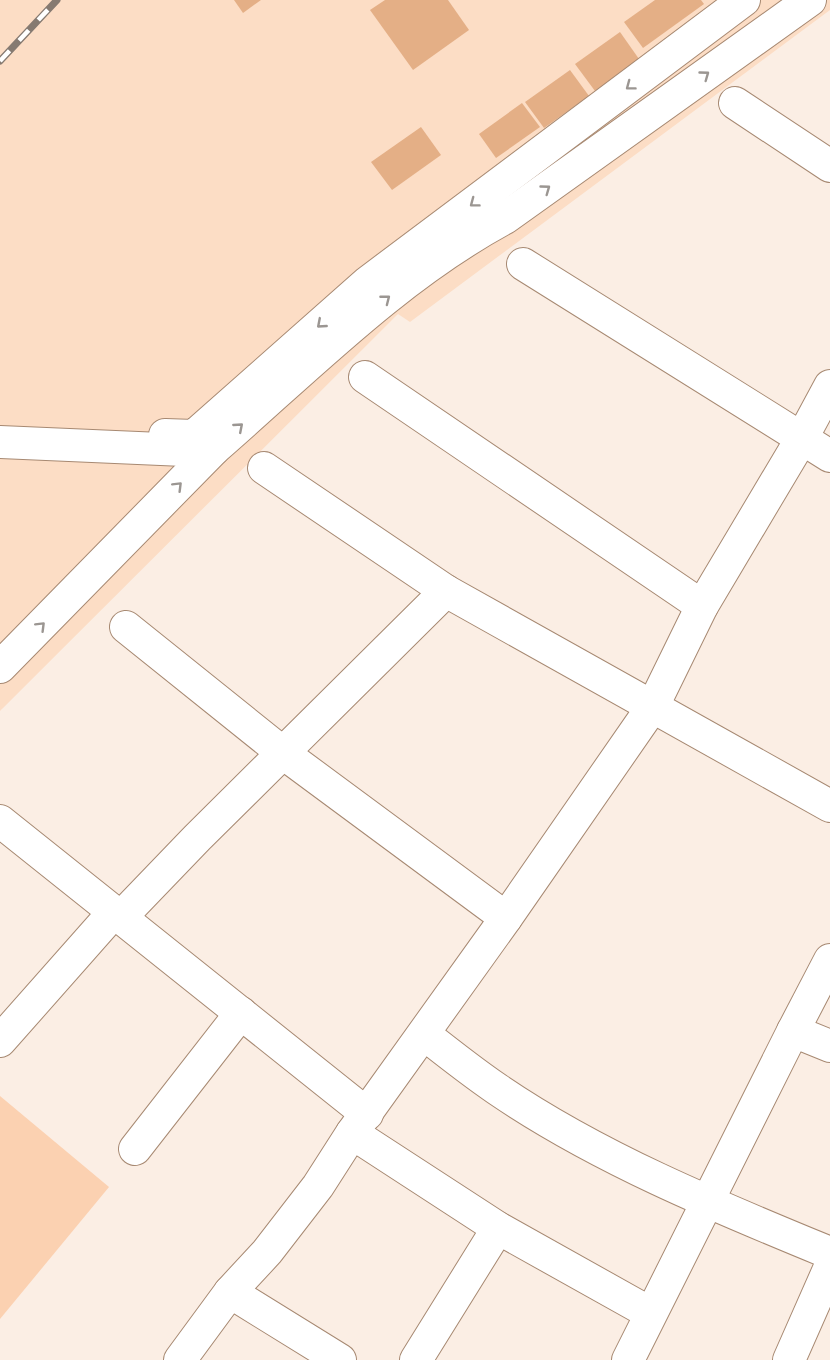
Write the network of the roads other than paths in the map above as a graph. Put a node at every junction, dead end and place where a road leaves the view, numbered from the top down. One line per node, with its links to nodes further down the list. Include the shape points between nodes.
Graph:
1 (744, 0): 8 (street, one-way to 8, via 368,282 194,436)
2 (810, 0): 11 (street, one-way to 2, via 385,299)
3 (735, 103): 4 (street)
4 (830, 166)
5 (523, 264): 9 (street)
6 (365, 377): 15 (street)
7 (830, 386): 9 (street)
8 (0, 431)
9 (802, 438): 12 (street); 15 (street)
10 (0, 442): 11 (street)
11 (214, 449): 17 (street, one-way to 11)
12 (830, 456)
13 (264, 468): 14 (street)
14 (446, 591): 18 (street); 19 (street)
15 (702, 606): 18 (street)
16 (126, 627): 19 (street)
17 (0, 667)
18 (653, 706): 20 (street); 23 (street)
19 (282, 753): 22 (street); 23 (street)
20 (830, 806)
21 (0, 821): 22 (street)
22 (118, 915): 25 (street); 28 (street)
23 (506, 918): 27 (street)
24 (830, 960): 26 (street)
25 (241, 1013): 30 (street); 31 (street)
26 (793, 1031): 29 (street); 32 (street)
27 (424, 1034): 30 (street); 32 (street, via 498,1090 540,1115)
28 (0, 1041)
29 (830, 1046)
30 (359, 1124): 33 (street); 36 (street, via 267,1252)
31 (135, 1149)
32 (708, 1203): 34 (street); 37 (street)
33 (498, 1228): 37 (street); 40 (street)
34 (830, 1253)
35 (830, 1267): 42 (street)
36 (230, 1292): 38 (street); 39 (street)
37 (650, 1313): 41 (street)
38 (180, 1360)
39 (340, 1360)
40 (416, 1360)
41 (628, 1360)
42 (789, 1360)

